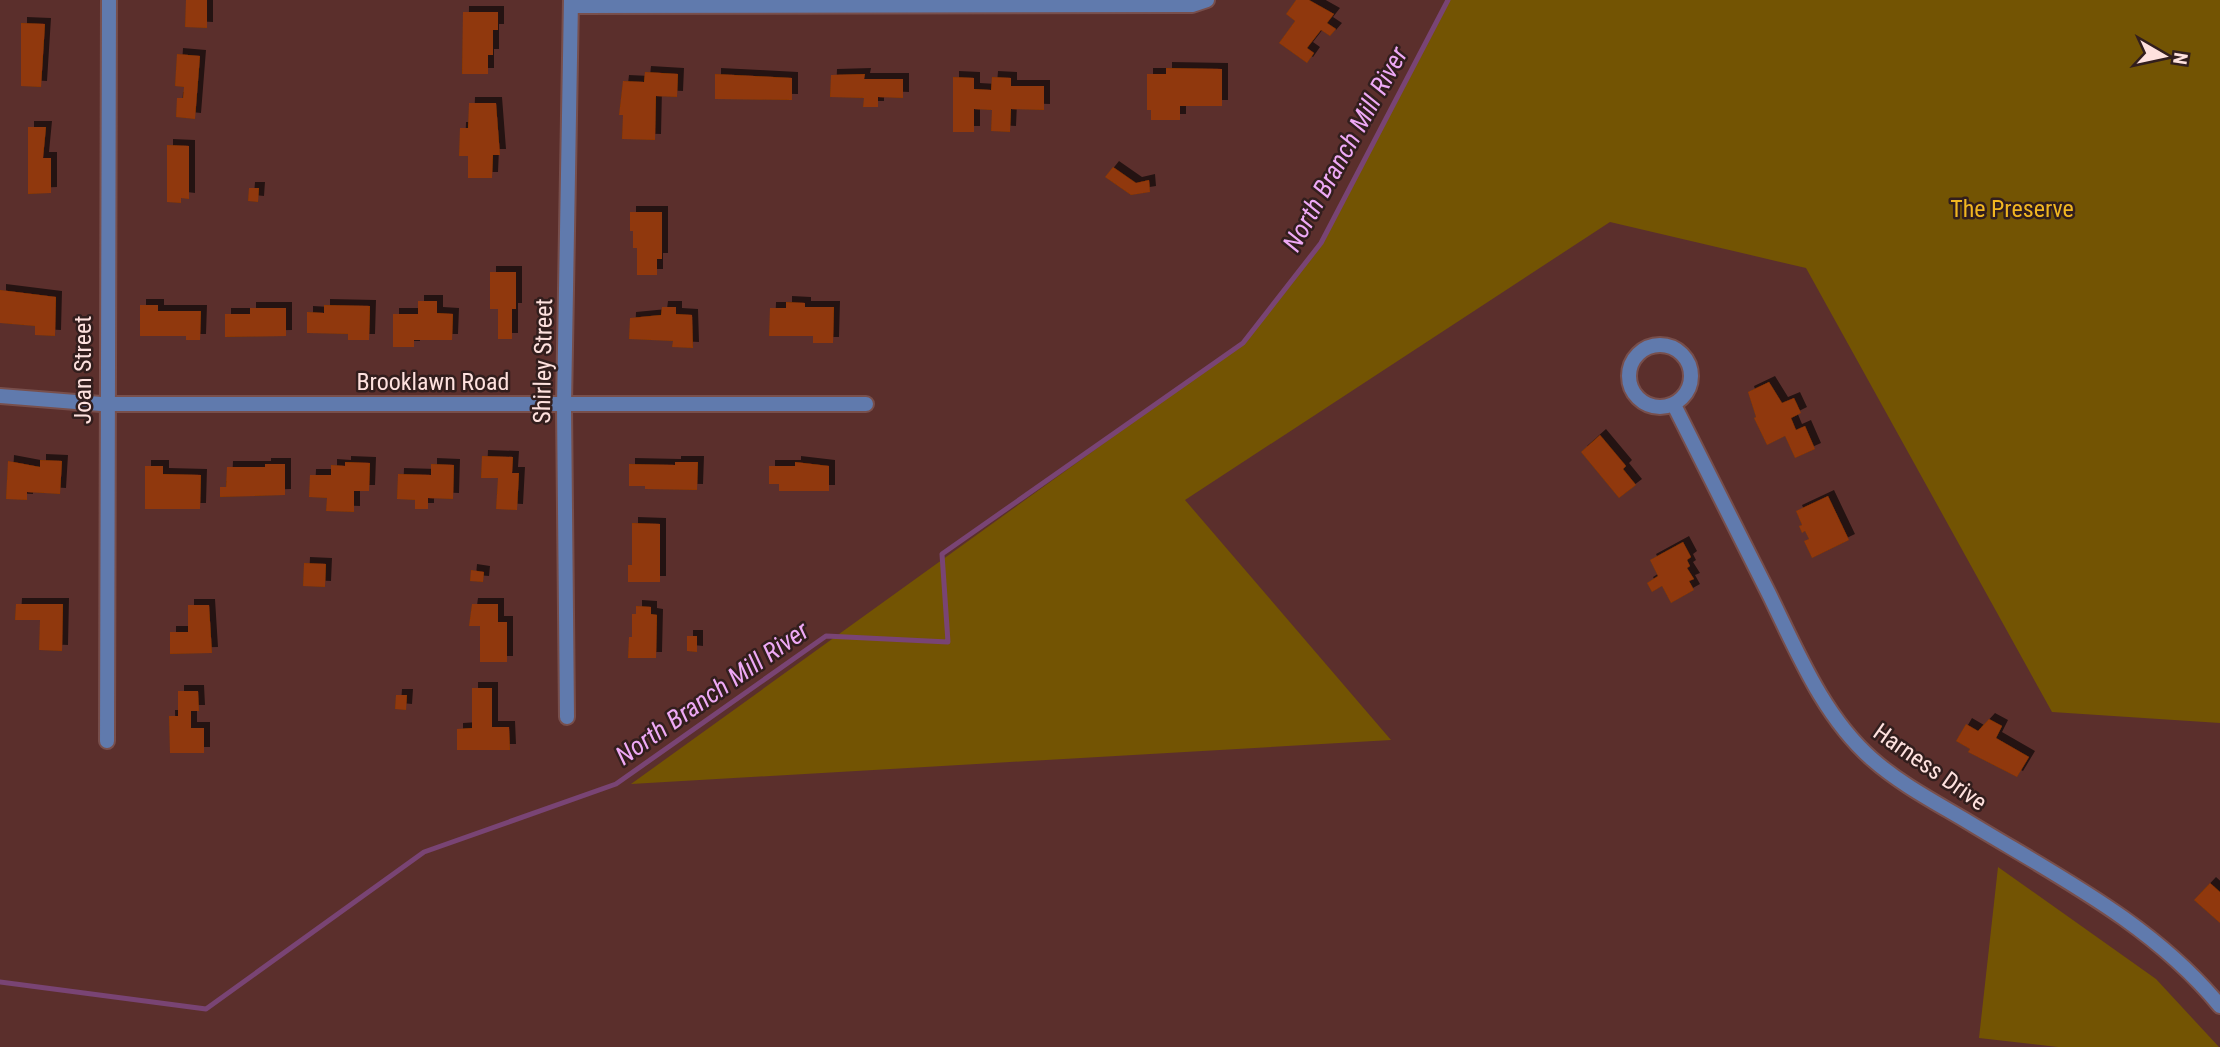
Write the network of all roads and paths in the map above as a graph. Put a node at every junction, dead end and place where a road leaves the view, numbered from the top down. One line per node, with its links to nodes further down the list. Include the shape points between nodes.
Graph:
1 (108, 0): 5 (street, Joan Street)
2 (1207, 0): 3 (street, Shirley Street, via 1192,5)
3 (571, 3): 7 (street, Shirley Street)
4 (0, 396): 5 (street, Brooklawn Road)
5 (106, 404): 7 (street, Brooklawn Road); 10 (street, Joan Street)
6 (866, 404): 7 (street, Brooklawn Road)
7 (564, 405): 9 (street, Shirley Street)
8 (1674, 405): 8 (street, via 1692,380 1687,359 1671,346 1650,346 1634,359 1631,388 1644,403); 11 (street, Harness Drive, via 1800,656 1826,704 1858,747 1932,800 2132,923 2189,970)
9 (568, 717)
10 (107, 741)
11 (2220, 1006)

